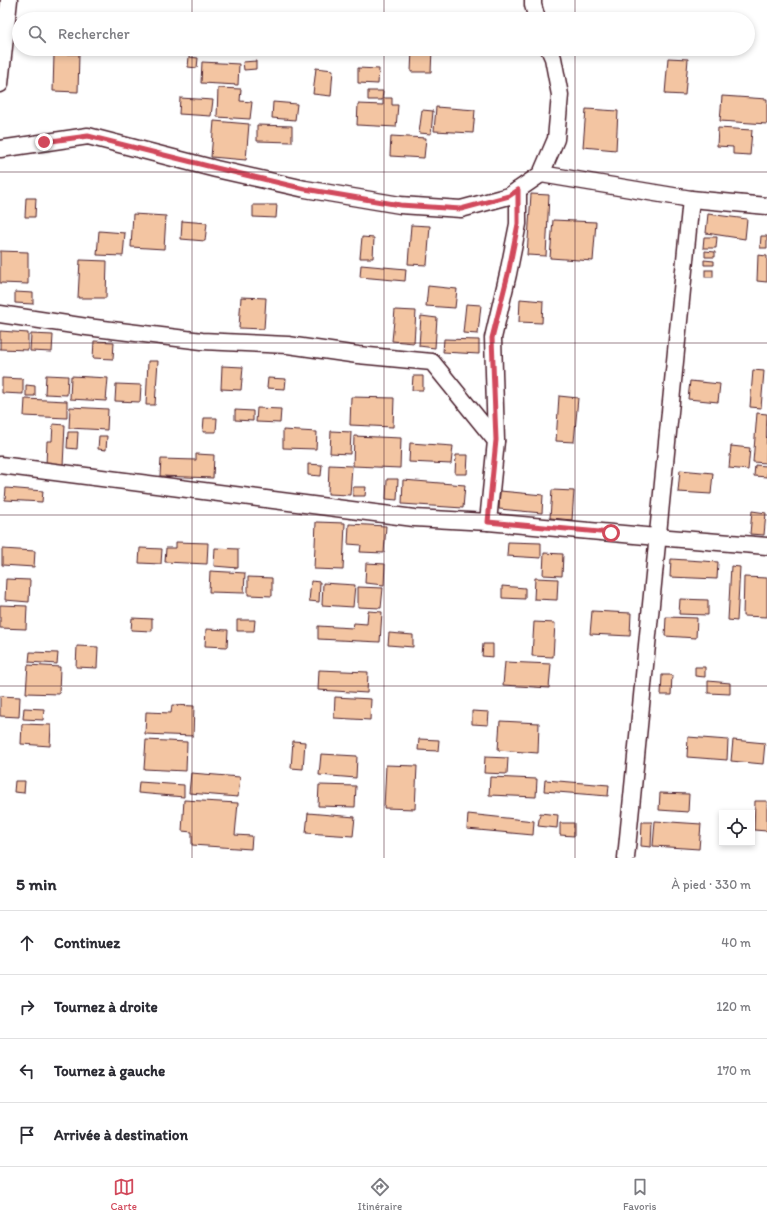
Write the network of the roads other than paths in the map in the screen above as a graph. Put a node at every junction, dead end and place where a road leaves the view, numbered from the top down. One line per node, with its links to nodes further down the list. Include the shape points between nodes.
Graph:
1 (9, 0): 5 (street)
2 (533, 0): 3 (street)
3 (534, 12)
4 (552, 56): 7 (street, via 560,95 556,139)
5 (0, 84)
6 (0, 148): 8 (street, via 88,136 305,189 400,205 461,209 509,196)
7 (541, 174): 8 (street); 9 (street)
8 (518, 190): 12 (street, via 518,224 492,338)
9 (691, 199): 10 (street); 15 (street)
10 (767, 206)
11 (0, 314): 12 (street, via 202,342 288,345 432,362)
12 (496, 440): 14 (street)
13 (0, 465): 14 (street, via 414,518)
14 (488, 522): 15 (street)
15 (657, 537): 16 (street); 17 (street)
16 (767, 546)
17 (626, 858)

